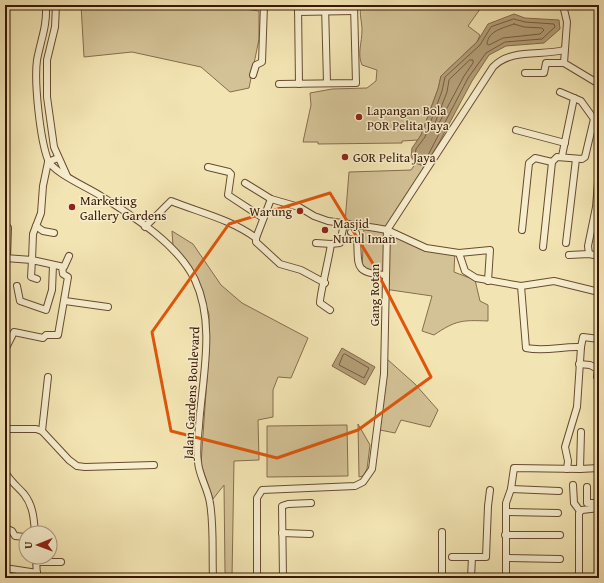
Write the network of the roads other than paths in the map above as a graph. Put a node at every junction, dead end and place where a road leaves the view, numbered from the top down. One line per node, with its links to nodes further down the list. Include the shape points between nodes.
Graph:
1 (46, 5): 21 (street, via 46,26 36,69)
2 (56, 5): 19 (street, via 55,27 47,60)
3 (264, 5): 12 (street, via 262,62 256,66)
4 (298, 5): 8 (street)
5 (563, 5): 9 (street, via 567,22)
6 (325, 8): 7 (street); 8 (street); 17 (street)
7 (354, 8): 17 (street, via 356,83)
8 (298, 12): 16 (street)
9 (564, 50): 10 (street); 41 (street, via 517,55 505,58 493,67)
10 (564, 63): 11 (street, via 546,63 544,73); 14 (street)
11 (525, 73)
12 (253, 75)
13 (599, 75): 14 (street)
14 (598, 83)
15 (279, 84): 16 (street)
16 (299, 84): 17 (street)
17 (326, 84)
18 (560, 92): 20 (street)
19 (48, 97): 21 (street); 26 (street, via 52,139)
20 (574, 98): 22 (street, via 581,101); 24 (street)
21 (38, 99): 28 (street, via 42,137)
22 (597, 119): 27 (street, via 585,156)
23 (516, 130): 24 (street)
24 (565, 143): 25 (street)
25 (562, 156): 27 (street); 29 (street)
26 (58, 158): 28 (street); 32 (street)
27 (576, 159): 48 (street)
28 (48, 162): 32 (street, via 53,169); 38 (street, via 41,213)
29 (552, 162): 42 (street, via 534,158 529,163); 49 (street)
30 (208, 168): 36 (street, via 224,170 231,174 228,195)
31 (599, 170): 35 (street)
32 (62, 171): 39 (street, Jalan Gardens Boulevard)
33 (245, 183): 34 (street)
34 (271, 199): 36 (street); 37 (street, via 299,207 328,221)
35 (598, 203): 51 (street, via 588,246)
36 (263, 218): 45 (street)
37 (344, 224): 41 (street); 47 (street, via 340,243)
38 (36, 226): 44 (street, via 43,231); 56 (street, via 33,234)
39 (145, 227): 45 (street, via 171,201 230,222); 111 (street, Jalan Gardens Boulevard, via 172,248 185,263 195,280 206,316 197,448 198,463 210,501)
40 (8, 228): 55 (street)
41 (387, 230): 50 (street, via 426,248); 59 (street, Gang Rotan)
42 (522, 230)
43 (351, 232): 59 (street, via 356,233 361,270 369,274)
44 (54, 233)
45 (256, 238): 62 (street, via 256,242 280,264 301,270)
46 (316, 243): 47 (street)
47 (331, 244): 62 (street)
48 (566, 244)
49 (543, 247)
50 (459, 253): 61 (street, via 464,271 471,277); 61 (street, via 490,250)
51 (589, 254): 52 (street); 54 (street)
52 (569, 255)
53 (68, 256): 58 (street, via 65,266)
54 (599, 256)
55 (6, 258): 56 (street)
56 (32, 260): 57 (street); 60 (street, via 31,276)
57 (53, 265): 58 (street); 63 (street, via 52,290 46,310 20,301)
58 (62, 267): 66 (street, via 63,274 68,277)
59 (385, 275): 112 (street, Gang Rotan, via 382,394 370,475 360,485 349,488 262,490 257,498)
60 (37, 279)
61 (488, 281): 64 (street)
62 (324, 283): 68 (street, via 320,301)
63 (17, 286)
64 (521, 286): 65 (street, via 554,281); 70 (street, via 526,348 548,350 558,346)
65 (599, 292)
66 (65, 301): 67 (street); 71 (street, via 57,336 46,335 43,338 14,332)
67 (108, 307)
68 (330, 310)
69 (599, 339): 70 (street, via 583,337)
70 (581, 347): 72 (street)
71 (5, 350)
72 (579, 364): 74 (street, via 598,369); 80 (street, via 577,407 565,447)
73 (48, 377): 76 (street)
74 (599, 378)
75 (5, 429): 76 (street, via 30,427)
76 (42, 431): 78 (street, via 77,466)
77 (581, 432): 81 (street)
78 (154, 465)
79 (599, 468): 81 (street)
80 (567, 469): 81 (street); 85 (street, via 516,467)
81 (580, 469)
82 (5, 472): 94 (street, via 29,501)
83 (573, 485): 92 (street, via 574,503)
84 (587, 487): 89 (street, via 587,503)
85 (511, 489): 87 (street); 91 (street)
86 (490, 490): 103 (street, via 487,555 484,558)
87 (559, 492)
88 (311, 503): 97 (street, via 283,505)
89 (599, 503)
90 (599, 508): 92 (street)
91 (506, 512): 93 (street); 99 (street)
92 (579, 512): 117 (street)
93 (558, 513)
94 (34, 525)
95 (5, 528): 100 (street)
96 (442, 532): 114 (street)
97 (282, 533): 98 (street); 113 (street)
98 (310, 534)
99 (505, 535): 101 (street); 104 (street)
100 (18, 536)
101 (560, 536)
102 (452, 557): 103 (street)
103 (472, 557): 115 (street)
104 (506, 558): 105 (street); 116 (street)
105 (560, 559)
106 (58, 562): 107 (street)
107 (61, 562)
108 (36, 565): 110 (street)
109 (6, 573): 110 (street)
110 (37, 576)
111 (213, 578)
112 (257, 578)
113 (283, 578)
114 (442, 578)
115 (471, 578)
116 (506, 578)
117 (579, 578)

